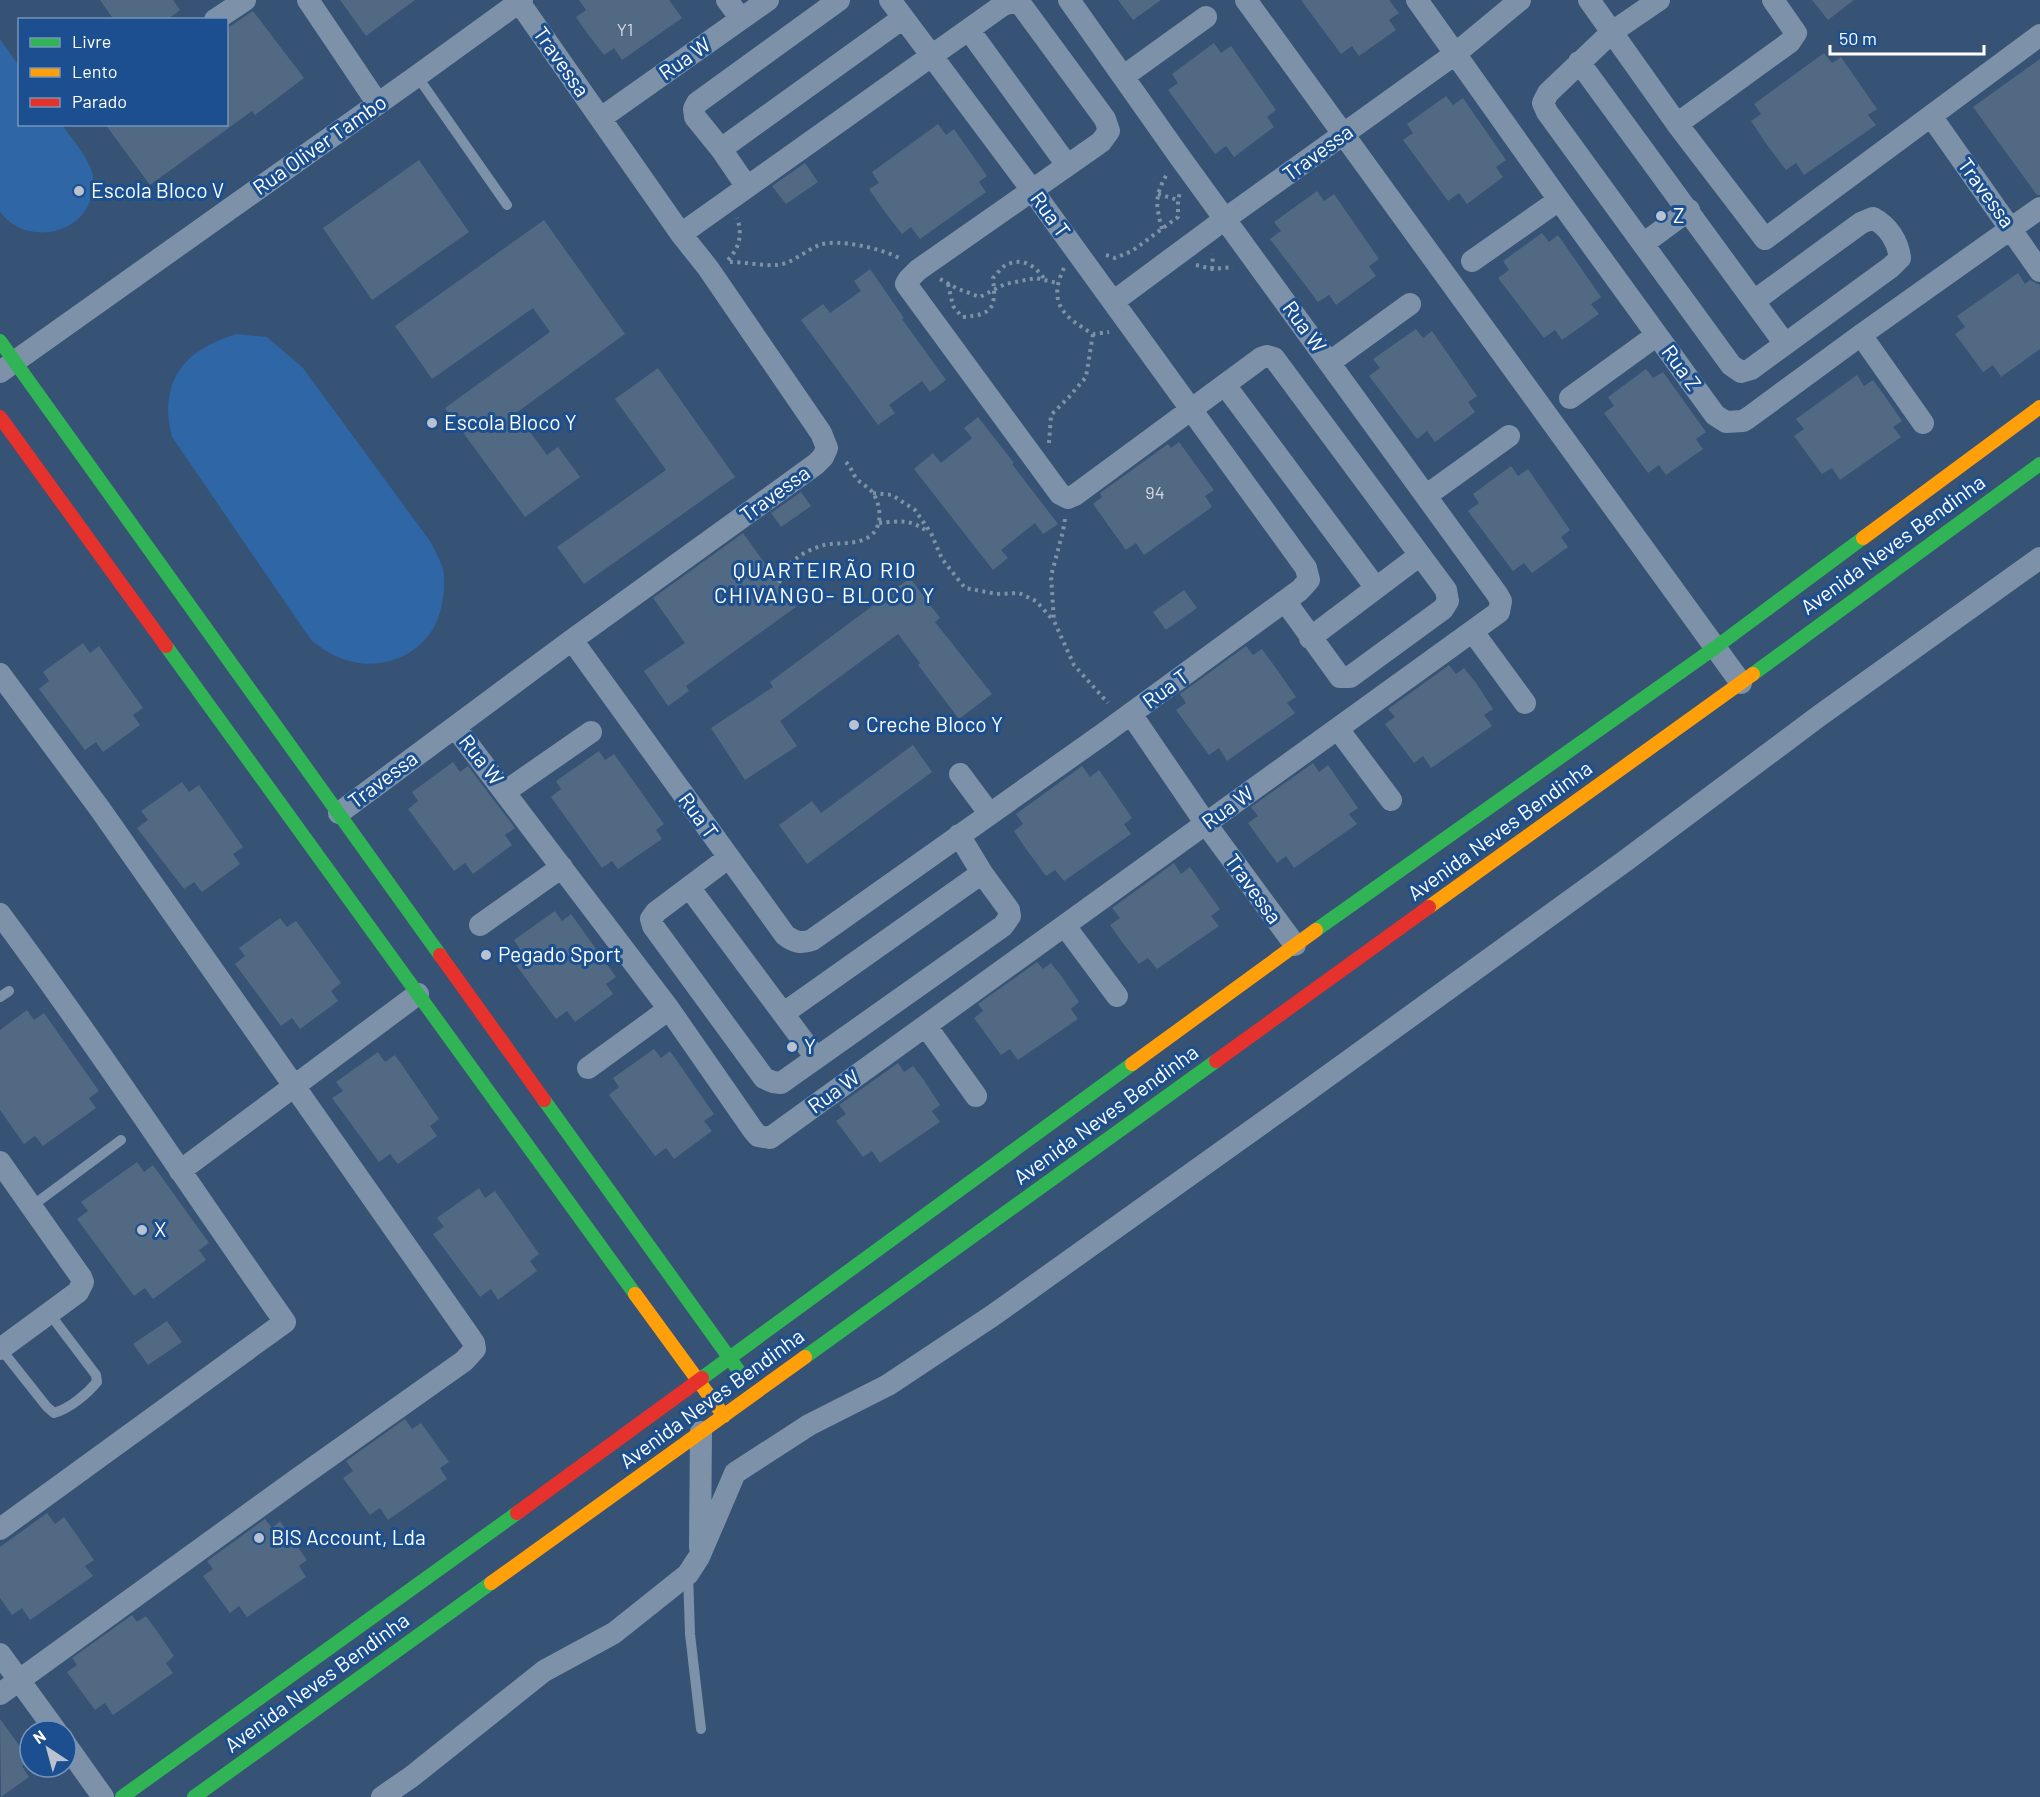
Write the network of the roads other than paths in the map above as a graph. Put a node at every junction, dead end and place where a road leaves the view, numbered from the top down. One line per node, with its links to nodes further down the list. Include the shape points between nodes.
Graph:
1 (245, 0): 15 (street)
2 (308, 0): 26 (street)
3 (727, 0): 17 (street)
4 (768, 0): 17 (street, Rua W)
5 (839, 0): 31 (street, via 698,103 695,117)
6 (1069, 0): 25 (street, Rua W)
7 (1246, 0): 30 (street)
8 (1417, 0): 21 (street, Rua Z)
9 (1520, 0): 21 (street, Travessa)
10 (1589, 0): 19 (street)
11 (1659, 0): 19 (street)
12 (1773, 0): 29 (street, via 1796,33 1790,42)
13 (520, 1): 24 (street, Rua Oliver Tambo); 28 (street, Travessa)
14 (896, 9): 22 (street, Rua T); 31 (street)
15 (216, 12)
16 (1206, 17): 25 (street)
17 (741, 19): 28 (street, Rua W)
18 (969, 30): 22 (street); 32 (street); 32 (street, via 1003,5 1014,2 1022,6 1105,119 1108,131 1101,142)
19 (1612, 32): 23 (street); 29 (street)
20 (2040, 35): 27 (street)
21 (1455, 54): 30 (street, Travessa); 35 (street, Rua Z)
22 (932, 56): 33 (street); 34 (street, Rua T)
23 (1579, 62): 38 (street); 42 (street, via 1543,103)
24 (417, 76): 26 (street, Rua Oliver Tambo); 36 (lane)
25 (1124, 76): 39 (street, Rua W)
26 (378, 104): 53 (street, Rua Oliver Tambo)
27 (1930, 116): 29 (street, via 1765,239); 40 (street, Travessa)
28 (601, 118): 41 (street, Travessa)
29 (1677, 124)
30 (1343, 135): 39 (street, Travessa); 70 (street)
31 (721, 149): 33 (street)
32 (1067, 165): 34 (street)
33 (747, 188): 41 (street)
34 (1032, 190): 46 (street, Rua T); 57 (street, via 918,270 906,284 1060,494 1068,498)
35 (1559, 200): 43 (street); 48 (street, Rua Z)
36 (507, 205)
37 (2040, 208): 40 (street, Rua Z)
38 (1689, 210): 42 (street); 45 (street)
39 (1225, 219): 46 (street, Travessa); 52 (street, Rua W)
40 (2011, 229): 44 (street, Travessa); 49 (street, Rua Z)
41 (681, 234): 69 (street, Travessa, via 821,433 827,448 816,464)
42 (1643, 244): 51 (street, via 1731,364 1741,372)
43 (1472, 261)
44 (2040, 271)
45 (1754, 301): 51 (street); 51 (street, via 1873,218 1882,223 1899,246 1900,258 1892,267)
46 (1113, 302): 57 (street, Rua T)
47 (1410, 304): 52 (street)
48 (1657, 335): 49 (street, Rua Z, via 1715,415 1726,422 1748,418); 55 (street)
49 (1861, 335): 59 (street)
50 (0, 341): 53 (street)
51 (1785, 344)
52 (1330, 362): 62 (street, Rua W)
53 (8, 367): 81 (street)
54 (1225, 385): 57 (street); 63 (street, via 1261,358 1274,358); 65 (street)
55 (1570, 398)
56 (2040, 407): 70 (street, Avenida Neves Bendinha)
57 (1192, 410): 66 (street, Rua T, via 1310,575 1307,584)
58 (0, 417): 93 (street)
59 (1923, 423)
60 (1509, 436): 62 (street)
61 (2040, 464): 72 (street, Avenida Neves Bendinha)
62 (1427, 495): 67 (street, Rua W, via 1502,601 1499,612)
63 (1420, 555): 65 (street); 68 (street, via 1446,590 1448,601 1443,609 1350,677 1340,678)
64 (2040, 558): 122 (street, via 992,1316 888,1385 809,1425)
65 (1376, 588): 68 (street)
66 (1285, 601): 68 (street); 74 (street, Rua T)
67 (1473, 632): 73 (street); 76 (street, Rua W)
68 (1310, 638)
69 (572, 640): 75 (street, Travessa); 85 (street, Rua T)
70 (1716, 648): 72 (street); 92 (street, Avenida Neves Bendinha)
71 (0, 674): 100 (street)
72 (1740, 683): 111 (street, Avenida Neves Bendinha)
73 (1525, 703)
74 (1131, 714): 82 (street, Rua T); 83 (street, Travessa)
75 (455, 727): 79 (street, Rua W); 81 (street, Travessa)
76 (1338, 729): 80 (street); 83 (street, Rua W)
77 (591, 732): 79 (street)
78 (960, 774): 82 (street)
79 (506, 791): 86 (street, Rua W)
80 (1391, 800)
81 (339, 813): 106 (street)
82 (989, 813): 84 (street, Rua T)
83 (1206, 824): 91 (street, Rua W); 92 (street, Travessa)
84 (959, 835): 85 (street, Rua T, via 805,943 785,935); 87 (street)
85 (728, 858): 88 (street)
86 (562, 867): 90 (street); 95 (street, Rua W)
87 (982, 873): 96 (street); 98 (street, via 1009,910 1010,916 1003,926)
88 (689, 887): 96 (street); 98 (street, via 656,912 651,919 653,926 764,1078 781,1083)
89 (0, 914): 104 (street)
90 (480, 925)
91 (1065, 926): 94 (street); 97 (street, Rua W)
92 (1295, 945): 108 (street, Avenida Neves Bendinha)
93 (418, 994): 100 (street); 109 (street)
94 (1117, 996)
95 (669, 1009): 97 (street, Rua W, via 753,1130 765,1138 775,1135); 99 (street)
96 (784, 1013): 98 (street)
97 (926, 1026): 101 (street)
98 (816, 1058)
99 (588, 1068)
100 (295, 1086): 104 (street); 126 (street, via 474,1342 475,1349)
101 (976, 1096)
102 (121, 1140): 105 (lane)
103 (0, 1162): 105 (street)
104 (180, 1171): 123 (street, via 285,1322)
105 (32, 1206): 107 (street, via 83,1282 78,1292)
106 (690, 1302): 109 (street, via 688,1314 679,1322 669,1327); 112 (street)
107 (49, 1313): 110 (street); 110 (lane, via 96,1375 97,1382 62,1411 54,1413)
108 (782, 1318): 111 (street, via 780,1329 787,1344); 112 (street, Avenida Neves Bendinha)
109 (658, 1324): 113 (street)
110 (1, 1349)
111 (810, 1354): 114 (street, Avenida Neves Bendinha)
112 (729, 1357): 113 (street, Avenida Neves Bendinha); 114 (street)
113 (698, 1380): 115 (street); 116 (street, Avenida Neves Bendinha)
114 (756, 1394): 115 (street, Avenida Neves Bendinha)
115 (724, 1416): 118 (street, Avenida Neves Bendinha)
116 (645, 1420): 117 (street); 132 (street, Avenida Neves Bendinha)
117 (659, 1424)
118 (701, 1432): 120 (street, Avenida Neves Bendinha); 121 (street)
119 (668, 1437): 120 (street)
120 (667, 1457): 133 (street, Avenida Neves Bendinha)
121 (701, 1458): 122 (street); 124 (street)
122 (735, 1473): 124 (street)
123 (0, 1529)
124 (694, 1566): 129 (lane, via 690,1634); 134 (street, via 614,1633 544,1671)
125 (0, 1654): 126 (street)
126 (19, 1680): 127 (street); 128 (street)
127 (0, 1694)
128 (47, 1719)
129 (701, 1729)
130 (78, 1762): 131 (street)
131 (103, 1797)
132 (122, 1797)
133 (194, 1797)
134 (382, 1797)

